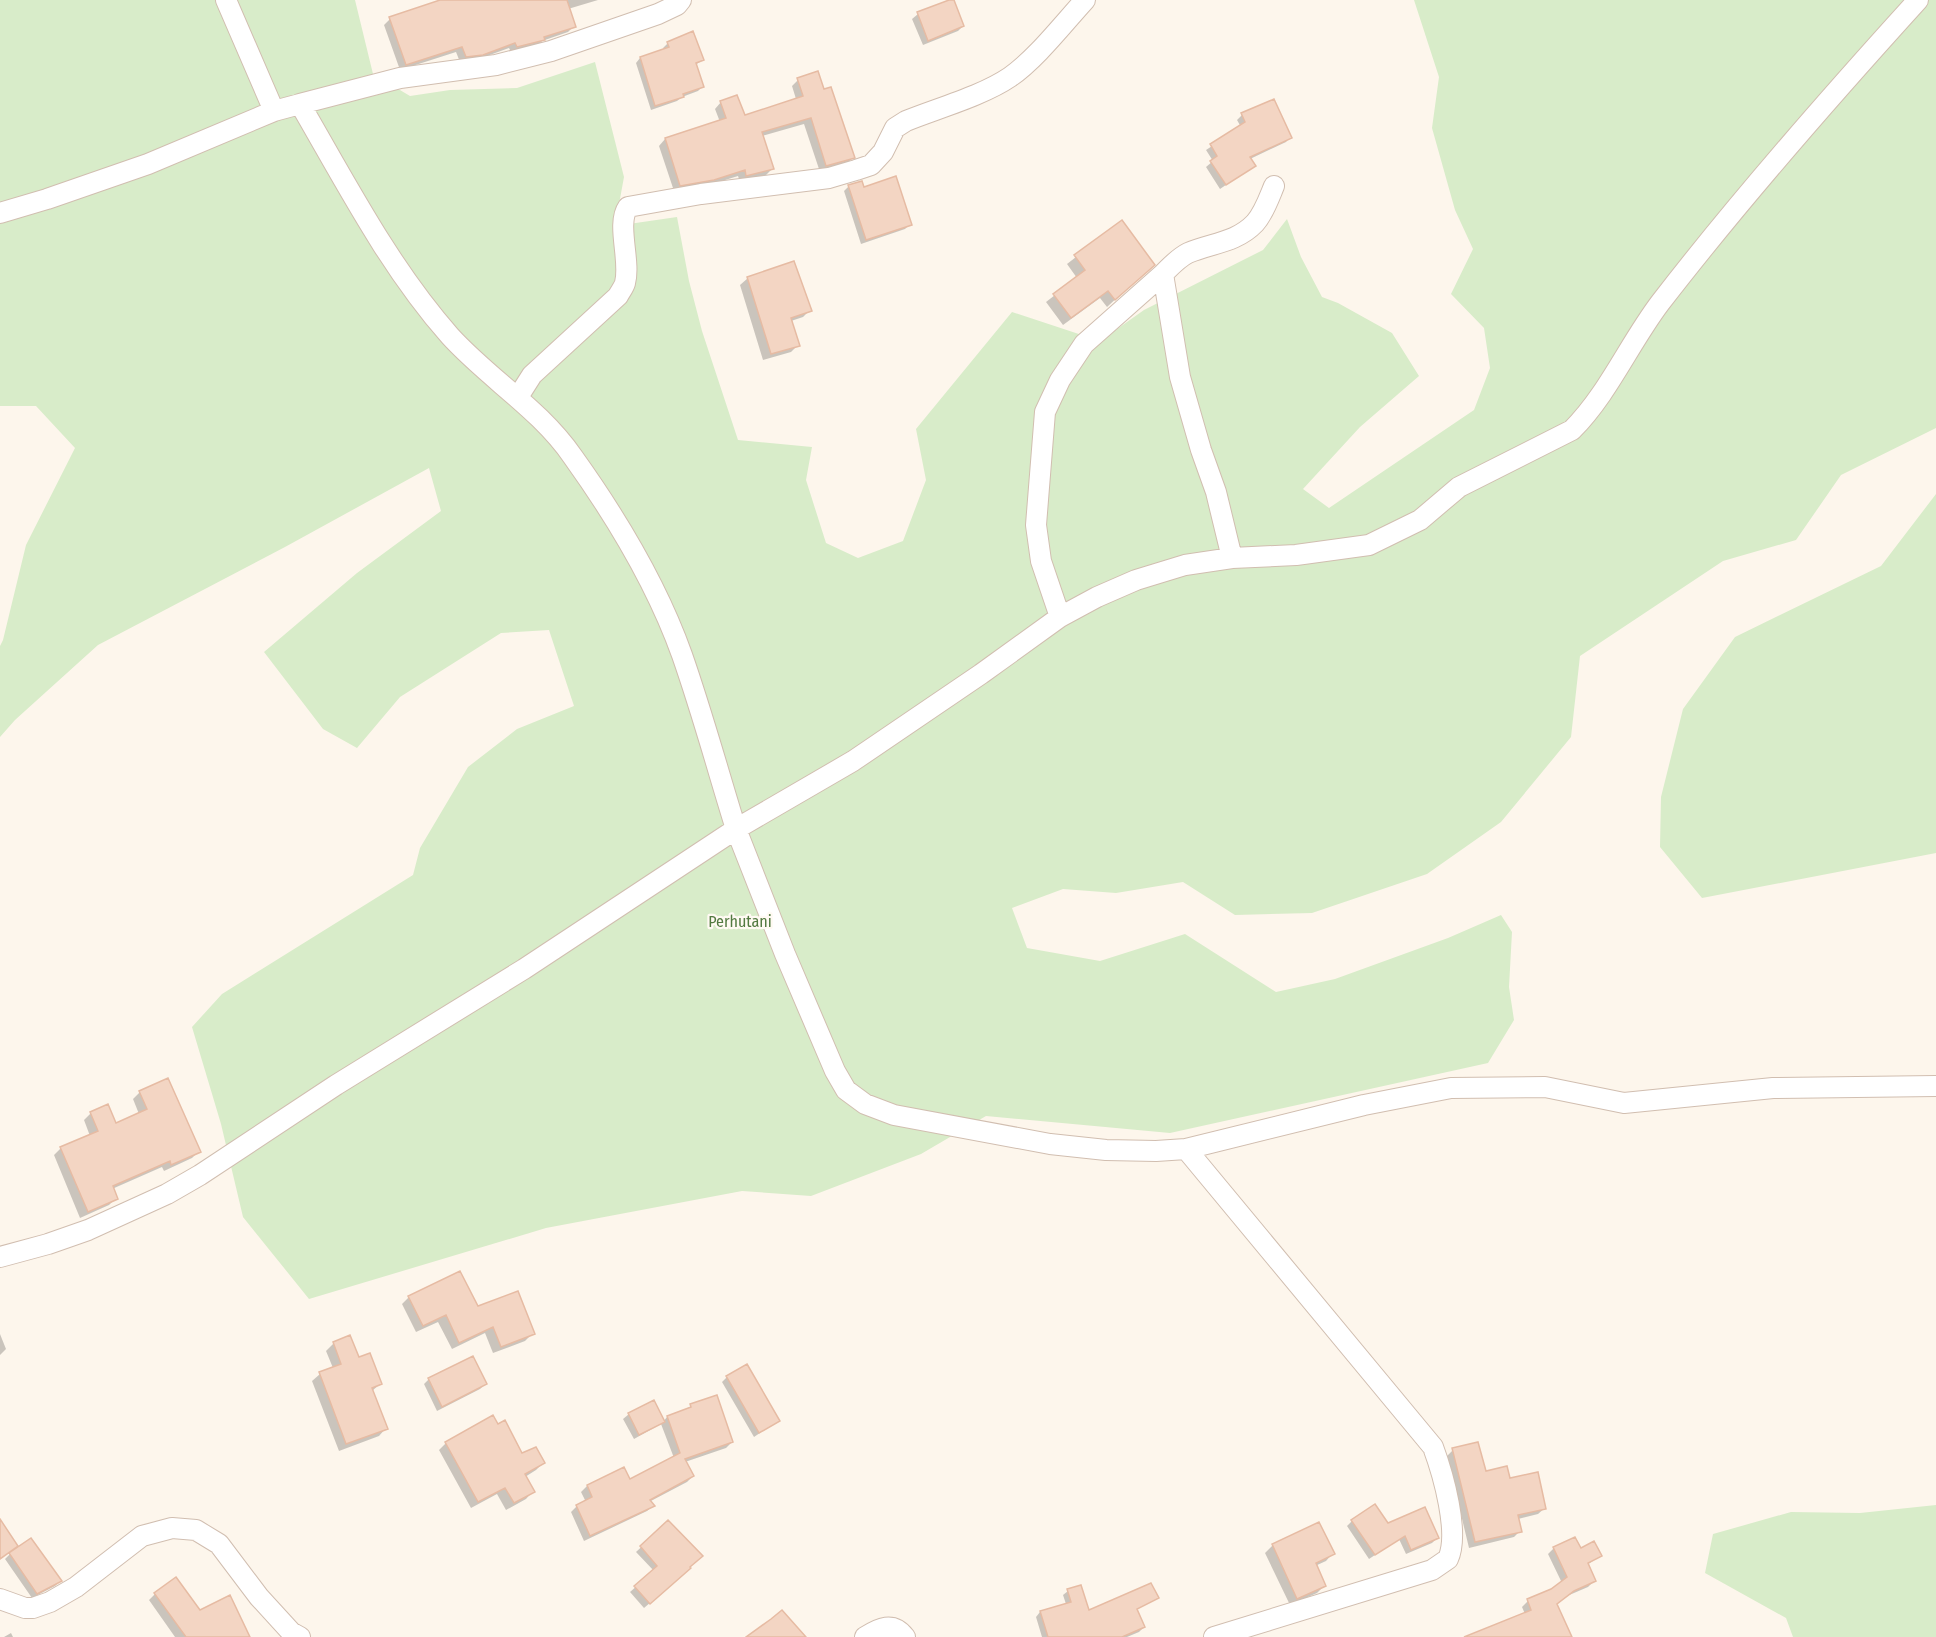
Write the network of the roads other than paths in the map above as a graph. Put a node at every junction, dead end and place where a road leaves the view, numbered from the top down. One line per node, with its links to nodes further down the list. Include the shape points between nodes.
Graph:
1 (226, 0): 6 (street)
2 (681, 0): 5 (street, via 658,14 551,51 400,78)
3 (1084, 0): 10 (street, via 1023,67 992,87 895,128 883,153 871,165 829,178 628,207 623,221 625,284 618,296 532,375)
4 (1918, 0): 11 (street, via 1725,220 1658,306 1572,430 1459,487 1420,520 1369,545 1296,555)
5 (300, 104): 6 (street); 10 (street, via 367,221 403,274 450,336)
6 (274, 111): 8 (street, via 148,164)
7 (1274, 186): 9 (street, via 1262,213 1247,231 1189,253)
8 (0, 213)
9 (1163, 274): 11 (street, via 1180,377); 12 (street, via 1084,344 1045,412 1036,525 1041,561)
10 (518, 397): 13 (street, via 572,455 645,571 681,654)
11 (1232, 558): 12 (street, via 1185,565 1136,580)
12 (1060, 617): 13 (street, via 853,761)
13 (736, 829): 15 (street, via 834,1071 846,1090 865,1104 894,1115 1050,1144 1106,1150); 16 (street, via 200,1175 88,1230)
14 (1936, 1086): 15 (street, via 1773,1088 1624,1103 1545,1087 1451,1088)
15 (1186, 1149): 21 (street, via 1433,1447 1443,1473 1452,1541 1448,1559 1432,1570)
16 (0, 1257)
17 (0, 1599): 18 (street, via 25,1608 42,1605 76,1587 142,1536 172,1528 196,1530 219,1544 259,1597)
18 (300, 1637)
19 (865, 1637): 20 (street, via 880,1627 900,1630)
20 (905, 1637)
21 (1214, 1637)

